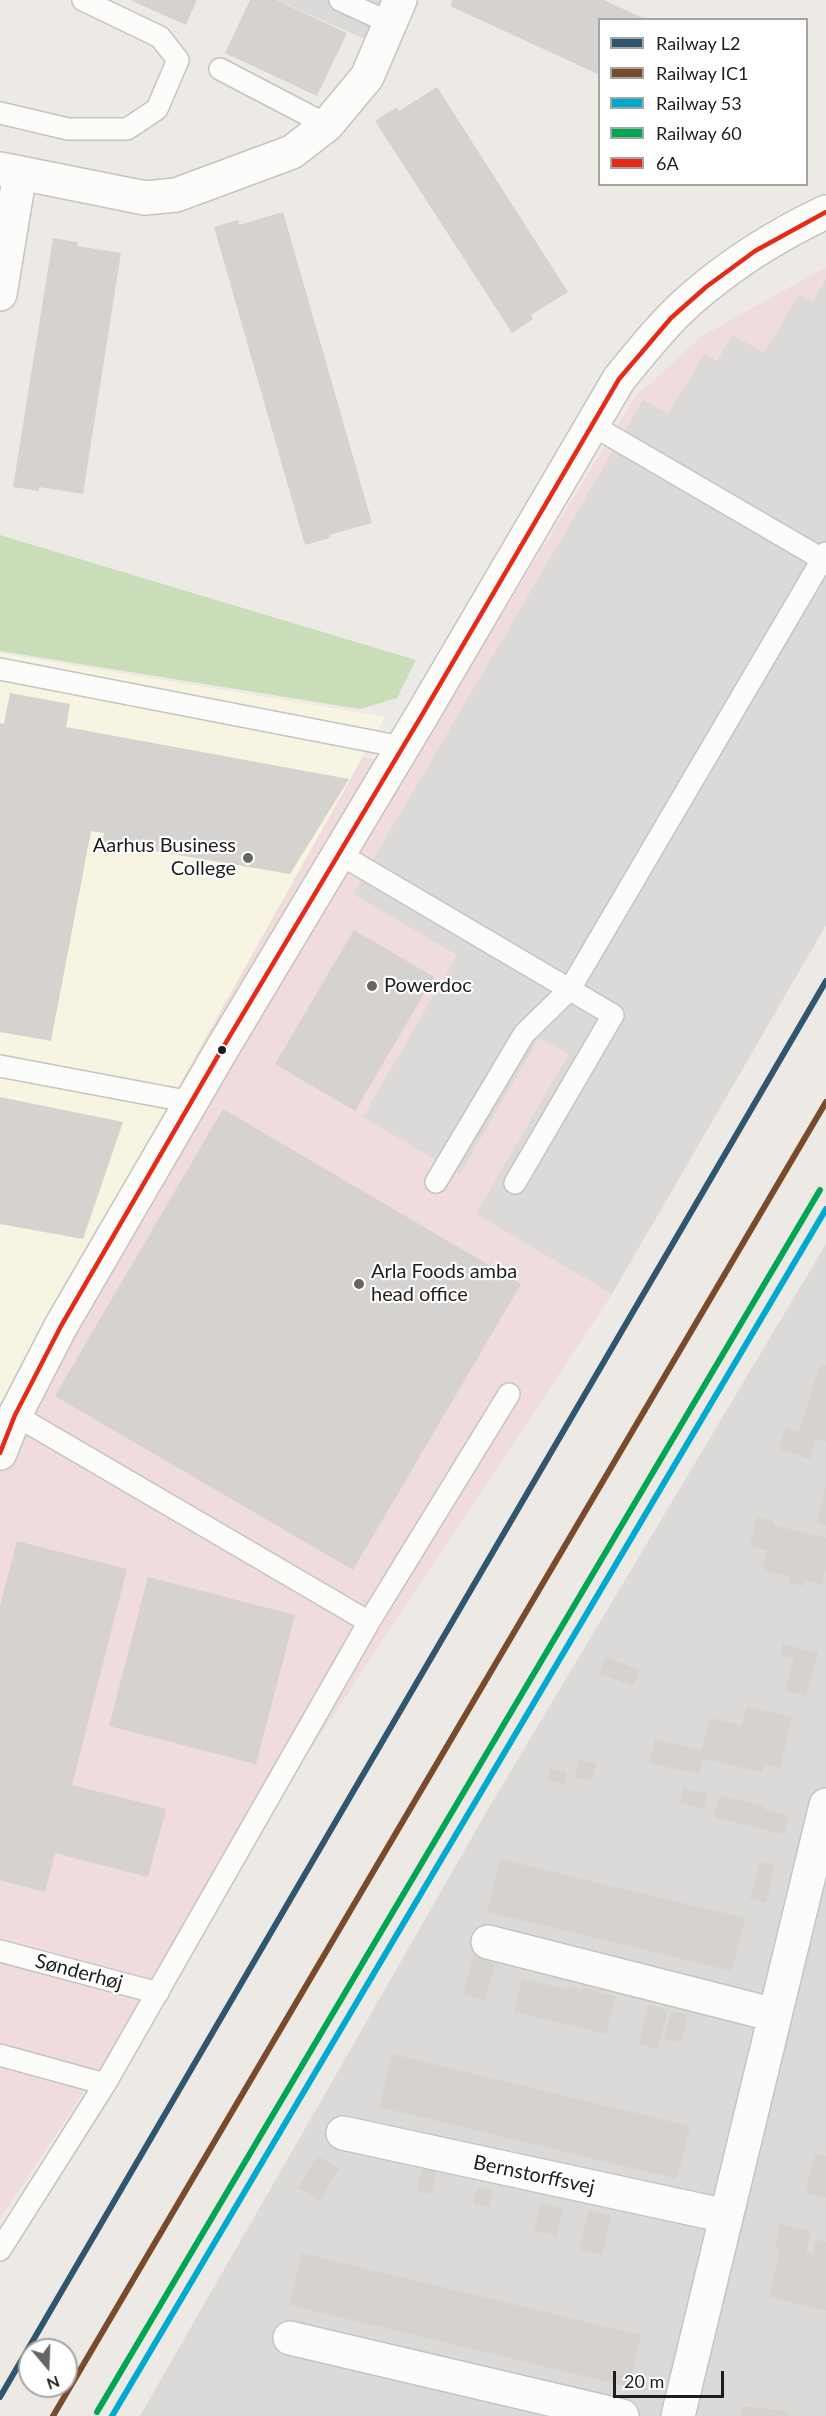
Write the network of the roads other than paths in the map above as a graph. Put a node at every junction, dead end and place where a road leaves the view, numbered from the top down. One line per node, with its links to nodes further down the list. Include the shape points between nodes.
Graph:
1 (83, 0): 5 (lane, via 160,37 178,60 157,109 127,129 68,129)
2 (340, 0): 3 (lane)
3 (395, 11): 6 (street, via 367,77)
4 (220, 69): 6 (lane)
5 (0, 113)
6 (327, 125): 7 (street, via 292,152 176,195 145,198)
7 (10, 171): 9 (street)
8 (826, 212): 10 (street, via 767,243 727,269 689,301 619,379)
9 (0, 294)
10 (592, 425): 11 (lane); 13 (street)
11 (824, 556): 15 (lane)
12 (0, 669): 13 (lane)
13 (402, 747): 14 (street)
14 (337, 855): 15 (lane); 17 (street)
15 (570, 989): 18 (lane, via 524,1034); 19 (lane, via 614,1015)
16 (0, 1066): 17 (lane)
17 (191, 1102): 21 (street, via 61,1326)
18 (436, 1182)
19 (515, 1182)
20 (509, 1394): 23 (lane)
21 (15, 1415): 22 (street); 23 (lane)
22 (0, 1453)
23 (369, 1622): 27 (lane)
24 (826, 1805): 28 (street)
25 (488, 1942): 28 (street)
26 (0, 1951): 27 (lane, Sønderhøj)
27 (158, 1993): 30 (lane)
28 (774, 2015): 32 (street)
29 (0, 2055): 30 (lane)
30 (105, 2084): 33 (lane)
31 (343, 2133): 32 (street, Bernstorffsvej)
32 (726, 2216): 36 (street)
33 (0, 2250)
34 (290, 2338): 35 (street)
35 (622, 2416)
36 (678, 2416)

